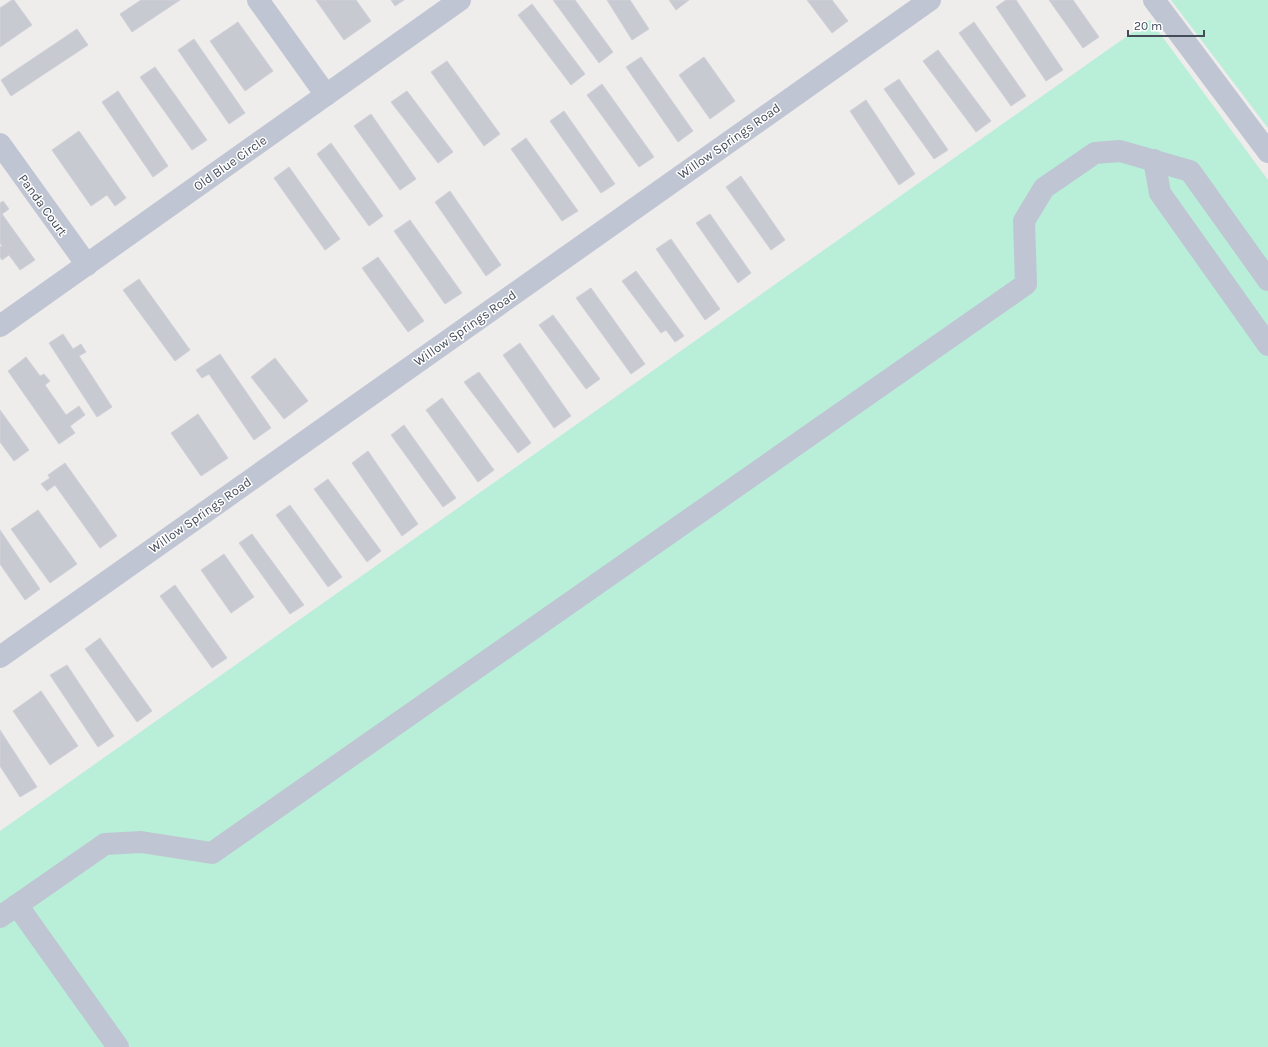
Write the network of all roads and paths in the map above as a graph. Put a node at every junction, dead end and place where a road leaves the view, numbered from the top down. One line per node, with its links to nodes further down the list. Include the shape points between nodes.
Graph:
1 (258, 0): 5 (street)
2 (460, 0): 5 (street, Old Blue Circle)
3 (1154, 0): 7 (street)
4 (924, 2): 13 (street, Willow Springs Road)
5 (326, 95): 9 (street, Old Blue Circle)
6 (0, 144): 9 (street, Panda Court)
7 (1268, 152)
8 (1154, 160): 10 (street, via 1190,171); 12 (street, via 1160,193); 14 (street, via 1120,151 1094,153 1044,188 1024,221 1026,284 212,852 141,842 105,844)
9 (87, 265): 11 (street, Old Blue Circle)
10 (1268, 280)
11 (0, 326)
12 (1268, 345)
13 (0, 657)
14 (8, 911): 15 (street)
15 (118, 1047)

